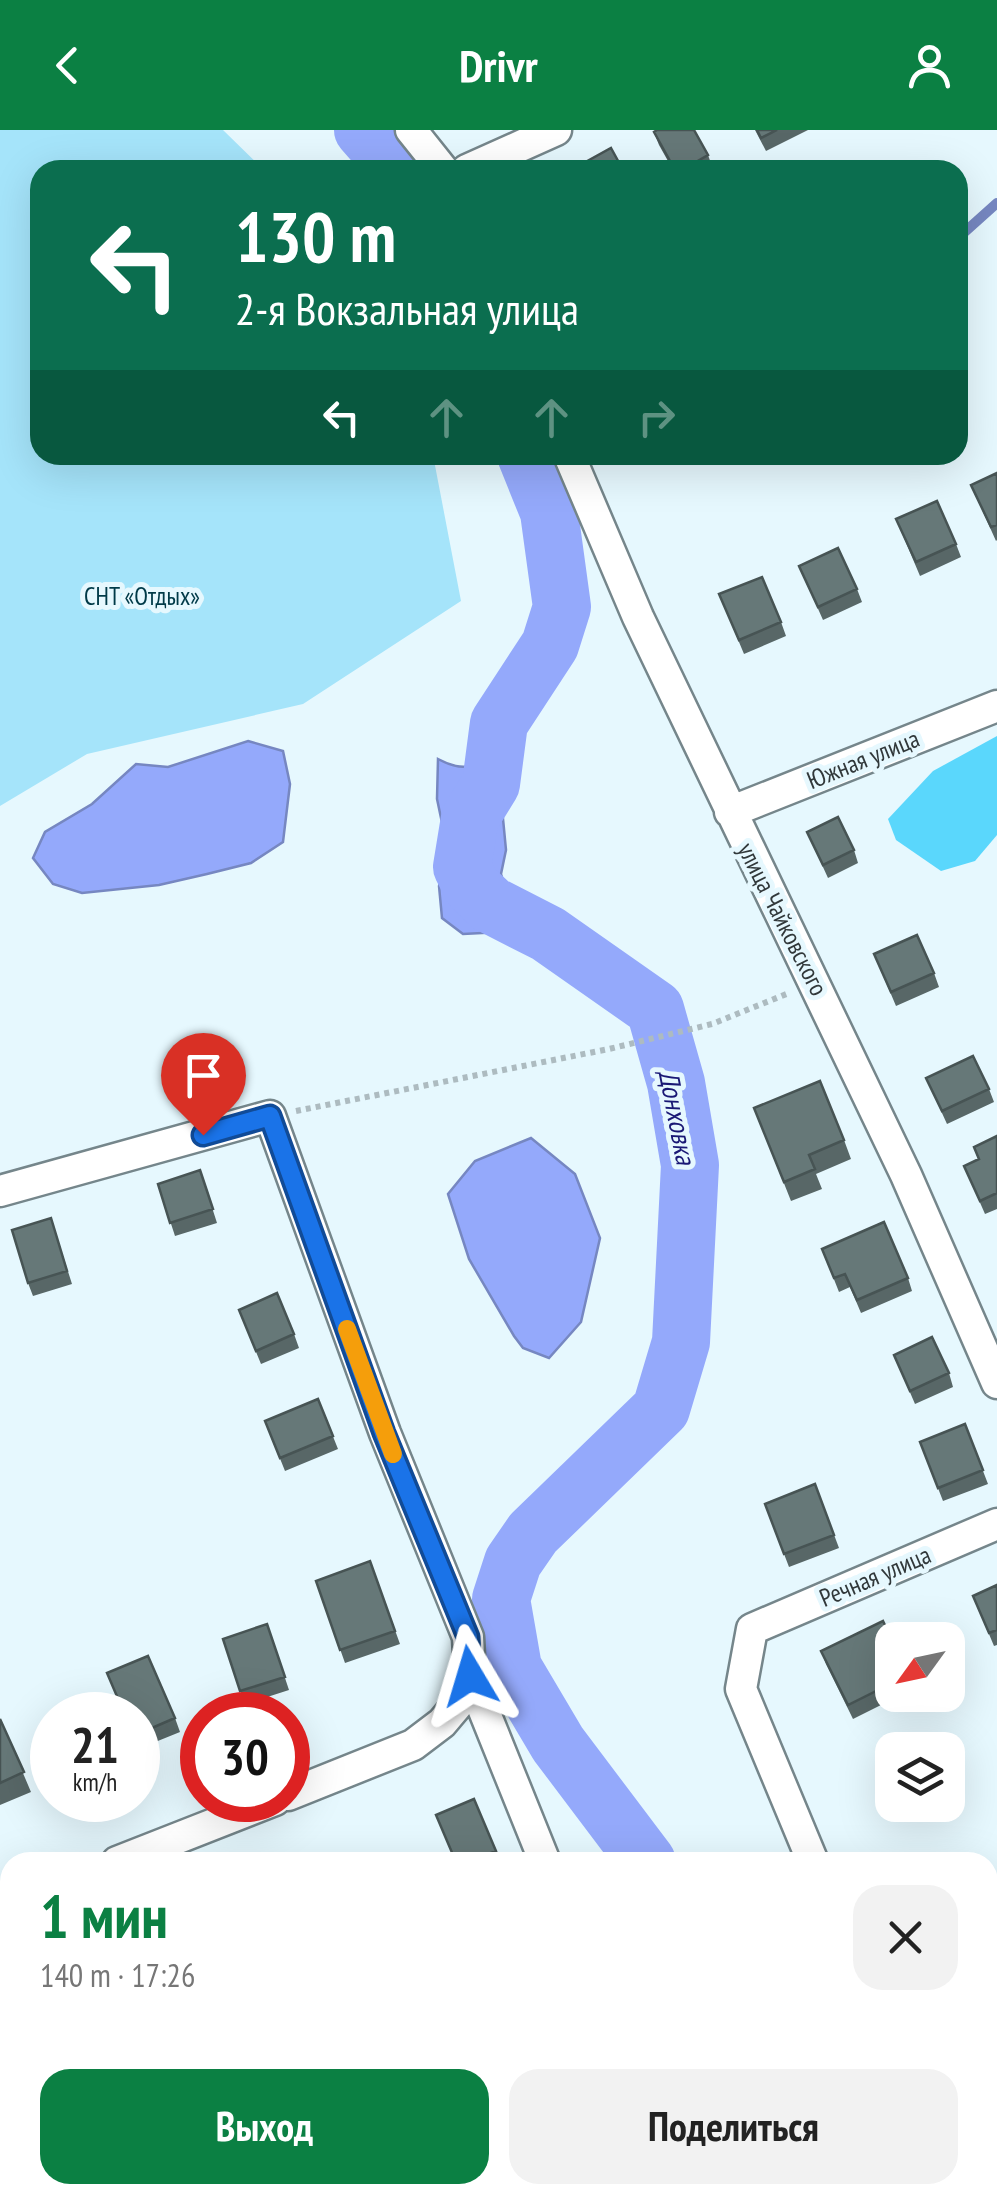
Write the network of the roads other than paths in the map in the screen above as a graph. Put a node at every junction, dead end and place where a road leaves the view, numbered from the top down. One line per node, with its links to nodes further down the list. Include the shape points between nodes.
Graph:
1 (411, 130): 3 (street)
2 (556, 130): 4 (street)
3 (435, 160)
4 (489, 160)
5 (572, 465): 7 (street, улица Чайковского)
6 (997, 706): 7 (street, Южная улица)
7 (730, 812): 9 (street, улица Чайковского, via 906,1175)
8 (0, 1191): 11 (street, via 270,1116 384,1433 468,1637)
9 (997, 1383)
10 (997, 1524): 16 (street, Речная улица, via 752,1629 741,1689)
11 (470, 1676): 12 (street, via 458,1704 413,1745); 15 (street)
12 (310, 1786)
13 (219, 1822): 14 (street)
14 (142, 1852)
15 (541, 1852)
16 (809, 1852)

